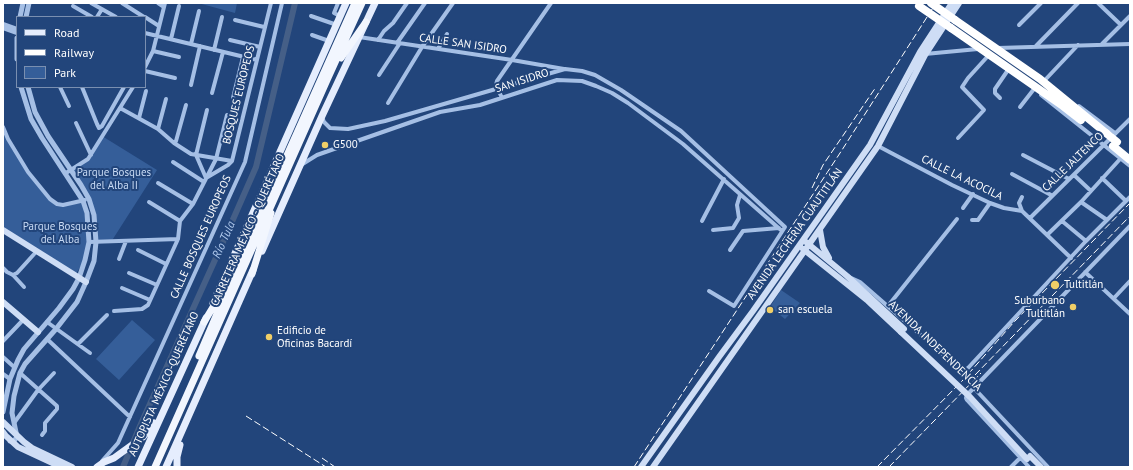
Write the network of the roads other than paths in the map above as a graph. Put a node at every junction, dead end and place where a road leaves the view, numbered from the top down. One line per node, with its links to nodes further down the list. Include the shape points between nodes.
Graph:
1 (23, 3): 29 (street)
2 (29, 3): 30 (street)
3 (92, 3): 27 (street)
4 (122, 3): 34 (street)
5 (158, 3): 24 (street)
6 (271, 3): 47 (street, BOSQUES EUROPEOS)
7 (282, 3): 232 (street, CALLE BOSQUES EUROPEOS, via 245,162)
8 (338, 3): 36 (street, via 334,13)
9 (346, 3): 36 (main road, AUTOPISTA MÉXICO-QUERÉTARO)
10 (355, 3): 187 (highway, CARRETERA MÉXICO - QUERÉTARO)
11 (362, 3): 85 (highway, CARRETERA MÉXICO - QUERÉTARO)
12 (375, 3): 41 (main road)
13 (407, 3): 58 (street)
14 (425, 3): 60 (street)
15 (453, 3): 67 (street)
16 (551, 3): 78 (street)
17 (931, 3): 117 (highway, bridge, via 1040,79)
18 (952, 3): 73 (main road, AVENIDA LECHERIA CUAUTITLÁN)
19 (959, 3): 73 (main road, AVENIDA LECHERIA CUAUTITLÁN)
20 (1041, 3): 44 (street)
21 (1078, 3): 66 (street)
22 (1098, 3): 45 (street)
23 (917, 4): 117 (highway, bridge, via 1063,106)
24 (165, 5): 46 (street)
25 (73, 6): 31 (street)
26 (179, 6): 56 (street)
27 (102, 9): 32 (street); 33 (street)
28 (199, 11): 61 (street)
29 (20, 16)
30 (26, 16)
31 (90, 16)
32 (98, 16)
33 (114, 16)
34 (143, 16)
35 (311, 16): 43 (street)
36 (340, 16): 43 (main road, AUTOPISTA MÉXICO-QUERÉTARO)
37 (1130, 16): 45 (street)
38 (222, 17): 70 (street)
39 (146, 18): 46 (street)
40 (235, 20): 47 (street)
41 (366, 22): 55 (main road); 85 (highway)
42 (3, 24): 49 (street)
43 (337, 24): 59 (main road, AUTOPISTA MÉXICO-QUERÉTARO)
44 (1019, 25)
45 (1121, 25): 62 (street)
46 (160, 26): 53 (street)
47 (264, 27): 68 (street, BOSQUES EUROPEOS)
48 (3, 28): 50 (street)
49 (16, 29)
50 (16, 33)
51 (146, 33): 53 (street)
52 (447, 34): 69 (street)
53 (157, 36): 56 (street); 71 (street)
54 (312, 36): 59 (street)
55 (359, 37): 58 (street, CALLE SAN ISIDRO); 109 (main road)
56 (171, 39): 61 (street)
57 (230, 40): 68 (street)
58 (378, 40): 60 (street, CALLE SAN ISIDRO)
59 (329, 41): 209 (main road, AUTOPISTA MÉXICO-QUERÉTARO)
60 (398, 43): 67 (street, CALLE SAN ISIDRO); 83 (street)
61 (191, 44): 65 (street)
62 (1102, 44): 63 (street); 64 (street)
63 (1130, 44)
64 (1078, 45): 66 (street); 86 (street)
65 (200, 46): 70 (street); 87 (street)
66 (1035, 46): 86 (street, via 1000,48)
67 (422, 47): 69 (street, CALLE SAN ISIDRO); 102 (street)
68 (260, 48): 77 (street, BOSQUES EUROPEOS)
69 (438, 49): 78 (street, CALLE SAN ISIDRO)
70 (214, 50): 72 (street)
71 (153, 51): 75 (street); 79 (street)
72 (223, 52): 76 (street); 97 (street)
73 (923, 53): 74 (street, via 978,49); 120 (main road, AVENIDA LECHERIA CUAUTITLÁN); 171 (main road, AVENIDA LECHERIA CUAUTITLÁN, via 870,144)
74 (988, 56): 81 (street); 116 (street, via 962,87 984,110)
75 (179, 57)
76 (243, 57): 77 (street); 98 (street)
77 (257, 60): 128 (street, BOSQUES EUROPEOS)
78 (512, 60): 80 (street, CALLE SAN ISIDRO); 94 (street, via 497,81)
79 (146, 65)
80 (565, 69): 94 (street, SAN ISIDRO); 167 (street, SAN ISIDRO, via 582,71 607,82 681,131 785,227)
81 (1008, 70): 95 (street); 100 (street, via 994,89)
82 (146, 71): 84 (street)
83 (379, 75)
84 (174, 78)
85 (326, 80): 143 (highway, CARRETERA MÉXICO - QUERÉTARO)
86 (1045, 80): 115 (street)
87 (191, 85)
88 (21, 88): 133 (street, via 31,119)
89 (28, 88): 132 (street, via 35,112)
90 (60, 88): 103 (street)
91 (82, 88): 92 (street, via 96,124 100,128)
92 (123, 88)
93 (132, 88): 106 (street)
94 (498, 89): 99 (street); 109 (street, SAN ISIDRO, via 385,122 348,129 330,128)
95 (1034, 89): 105 (street); 117 (street)
96 (146, 91): 110 (street)
97 (212, 93)
98 (233, 98)
99 (502, 98): 130 (street, SAN ISIDRO, via 440,112 334,148); 138 (street, SAN ISIDRO, via 557,80 582,81 596,86 628,104 683,144)
100 (1000, 98)
101 (166, 99): 114 (street)
102 (388, 103)
103 (69, 106)
104 (186, 106): 118 (street)
105 (1020, 107)
106 (120, 108): 110 (street); 121 (street)
107 (208, 110): 123 (street)
108 (227, 115): 126 (street, CALLE BOSQUES EUROPEOS)
109 (322, 116): 130 (main road)
110 (139, 118): 114 (street)
111 (1130, 119): 115 (street, CALLE JALTENCO)
112 (76, 123): 121 (street)
113 (3, 127): 149 (street, via 28,172 50,200 63,205)
114 (158, 129): 118 (street)
115 (1116, 133): 117 (street, CALLE JALTENCO)
116 (958, 138)
117 (1104, 138): 119 (highway); 125 (street); 135 (street, CALLE JALTENCO)
118 (174, 144): 123 (street)
119 (1115, 144): 122 (highway); 127 (highway)
120 (878, 146): 142 (street, CALLE LA ACOCILA); 168 (main road, AVENIDA LECHERIA CUAUTITLÁN)
121 (90, 153): 132 (street, via 85,162)
122 (1130, 153)
123 (196, 155): 126 (street); 137 (street)
124 (1023, 155): 139 (street)
125 (1121, 158): 131 (street); 136 (street)
126 (216, 159): 128 (street); 137 (street, CALLE BOSQUES EUROPEOS)
127 (1130, 160)
128 (232, 161): 137 (street, BOSQUES EUROPEOS)
129 (173, 162): 137 (street)
130 (301, 165): 191 (main road)
131 (1130, 166)
132 (71, 170): 133 (street); 148 (street)
133 (66, 173): 149 (street)
134 (1012, 174): 145 (street)
135 (1074, 175): 139 (street, CALLE JALTENCO); 141 (street)
136 (1102, 178): 141 (street); 150 (street)
137 (205, 180): 154 (street, CALLE BOSQUES EUROPEOS)
138 (724, 180): 144 (street, SAN ISIDRO); 162 (street)
139 (1069, 180): 145 (street, CALLE JALTENCO)
140 (158, 182): 154 (street)
141 (1090, 191): 152 (street)
142 (973, 194): 153 (street, CALLE LA ACOCILA); 155 (street)
143 (275, 195): 191 (highway); 246 (highway, CARRETERA MÉXICO - QUERÉTARO)
144 (740, 195): 166 (street, via 737,205 738,218 733,228); 167 (street, SAN ISIDRO)
145 (1051, 196): 157 (street, CALLE JALTENCO)
146 (1022, 197): 156 (street, via 1019,203)
147 (1130, 197): 150 (street)
148 (89, 199): 149 (street); 175 (street, via 94,216)
149 (83, 201): 174 (street, via 87,213)
150 (1126, 201): 160 (street)
151 (149, 202): 161 (street)
152 (1081, 202): 160 (street); 163 (street)
153 (990, 203): 156 (street, CALLE LA ACOCILA); 159 (street, via 978,220)
154 (194, 204): 161 (street, CALLE BOSQUES EUROPEOS)
155 (963, 208)
156 (1022, 211): 157 (street)
157 (1030, 218): 169 (street)
158 (957, 219): 203 (street)
159 (972, 220)
160 (1107, 220): 173 (street)
161 (180, 221): 170 (street, CALLE BOSQUES EUROPEOS)
162 (702, 221)
163 (1062, 221): 169 (street); 173 (street)
164 (1130, 226): 188 (street)
165 (3, 230): 181 (main road)
166 (713, 230)
167 (780, 230): 179 (street, via 743,231); 199 (street, via 734,306)
168 (820, 230): 176 (main road, AVENIDA LECHERIA CUAUTITLÁN); 184 (main road, via 823,247)
169 (1047, 235): 182 (street)
170 (178, 239): 172 (street); 185 (street, CALLE BOSQUES EUROPEOS)
171 (803, 240): 176 (main road); 177 (main road, AVENIDA LECHERIA CUAUTITLÁN)
172 (126, 241): 175 (street); 183 (street)
173 (1086, 241): 182 (street)
174 (89, 242): 175 (street); 193 (street)
175 (96, 242): 195 (street, via 94,261)
176 (810, 245): 180 (main road, AVENIDA LECHERIA CUAUTITLÁN); 184 (main road, AVENIDA INDEPENDENCIA)
177 (799, 246): 180 (main road); 249 (main road, AVENIDA LECHERIA CUAUTITLÁN)
178 (138, 250): 185 (street)
179 (730, 250)
180 (805, 251): 211 (main road, AVENIDA INDEPENDENCIA); 250 (main road, AVENIDA LECHERIA CUAUTITLÁN)
181 (36, 252): 190 (street, via 17,273); 193 (main road)
182 (1071, 258): 203 (street, via 968,368 962,371)
183 (119, 259)
184 (832, 262): 192 (main road, AVENIDA INDEPENDENCIA)
185 (166, 264): 196 (street, CALLE BOSQUES EUROPEOS)
186 (3, 268): 190 (street)
187 (235, 272): 209 (highway); 245 (highway, CARRETERA MÉXICO - QUERÉTARO)
188 (1085, 272): 200 (street); 226 (street)
189 (129, 273): 196 (street)
190 (13, 274): 197 (street)
191 (252, 274): 231 (main road)
192 (847, 276): 203 (street, via 860,282); 211 (main road, AVENIDA INDEPENDENCIA)
193 (79, 278): 195 (main road); 208 (street, via 67,298)
194 (1130, 281): 200 (street)
195 (86, 282): 210 (street, via 77,302)
196 (157, 285): 201 (street, CALLE BOSQUES EUROPEOS)
197 (24, 287)
198 (122, 288): 201 (street)
199 (709, 292)
200 (1114, 298): 205 (street)
201 (150, 300): 204 (street, via 142,309)
202 (3, 302): 207 (main road)
203 (888, 306)
204 (114, 311)
205 (1130, 314)
206 (107, 315): 215 (street)
207 (23, 320): 212 (main road); 214 (street)
208 (47, 322): 210 (street); 212 (street)
209 (204, 322): 229 (main road, AUTOPISTA MÉXICO-QUERÉTARO)
210 (56, 329): 213 (street); 215 (street)
211 (903, 330): 240 (main road, AVENIDA INDEPENDENCIA, bridge)
212 (38, 332): 216 (street)
213 (47, 339): 218 (street); 232 (street)
214 (3, 341)
215 (78, 344): 217 (street)
216 (24, 349): 218 (street, via 25,353); 220 (street)
217 (90, 353)
218 (31, 356): 221 (street)
219 (3, 357): 220 (street)
220 (14, 367): 224 (street)
221 (20, 373): 227 (street); 234 (street, via 13,400)
222 (54, 373): 227 (street)
223 (3, 374): 224 (street)
224 (10, 379): 225 (street)
225 (9, 387): 228 (street); 230 (street)
226 (974, 388): 239 (street, via 967,395 967,400); 255 (street)
227 (38, 390): 234 (street); 237 (street, via 57,406 45,423)
228 (3, 394)
229 (166, 407): 241 (main road, via 141,439 114,458); 244 (main road, AUTOPISTA MÉXICO-QUERÉTARO)
230 (3, 412)
231 (190, 414): 247 (main road); 248 (main road, via 178,452)
232 (130, 417): 241 (street, CALLE BOSQUES EUROPEOS, via 117,445)
233 (3, 422): 236 (main road)
234 (14, 423): 236 (street)
235 (3, 432): 238 (main road)
236 (16, 434): 238 (street, via 15,440); 243 (main road, via 32,448)
237 (42, 435)
238 (10, 441): 242 (main road, via 26,452)
239 (1020, 458): 251 (street); 252 (street)
240 (1029, 458): 253 (main road, AVENIDA INDEPENDENCIA); 254 (main road, AVENIDA INDEPENDENCIA)
241 (98, 465)
242 (61, 467)
243 (72, 467)
244 (138, 467)
245 (150, 467)
246 (155, 467)
247 (166, 467)
248 (177, 467)
249 (641, 467)
250 (653, 467)
251 (1011, 467)
252 (1029, 467)
253 (1035, 467)
254 (1041, 467)
255 (1048, 467)

